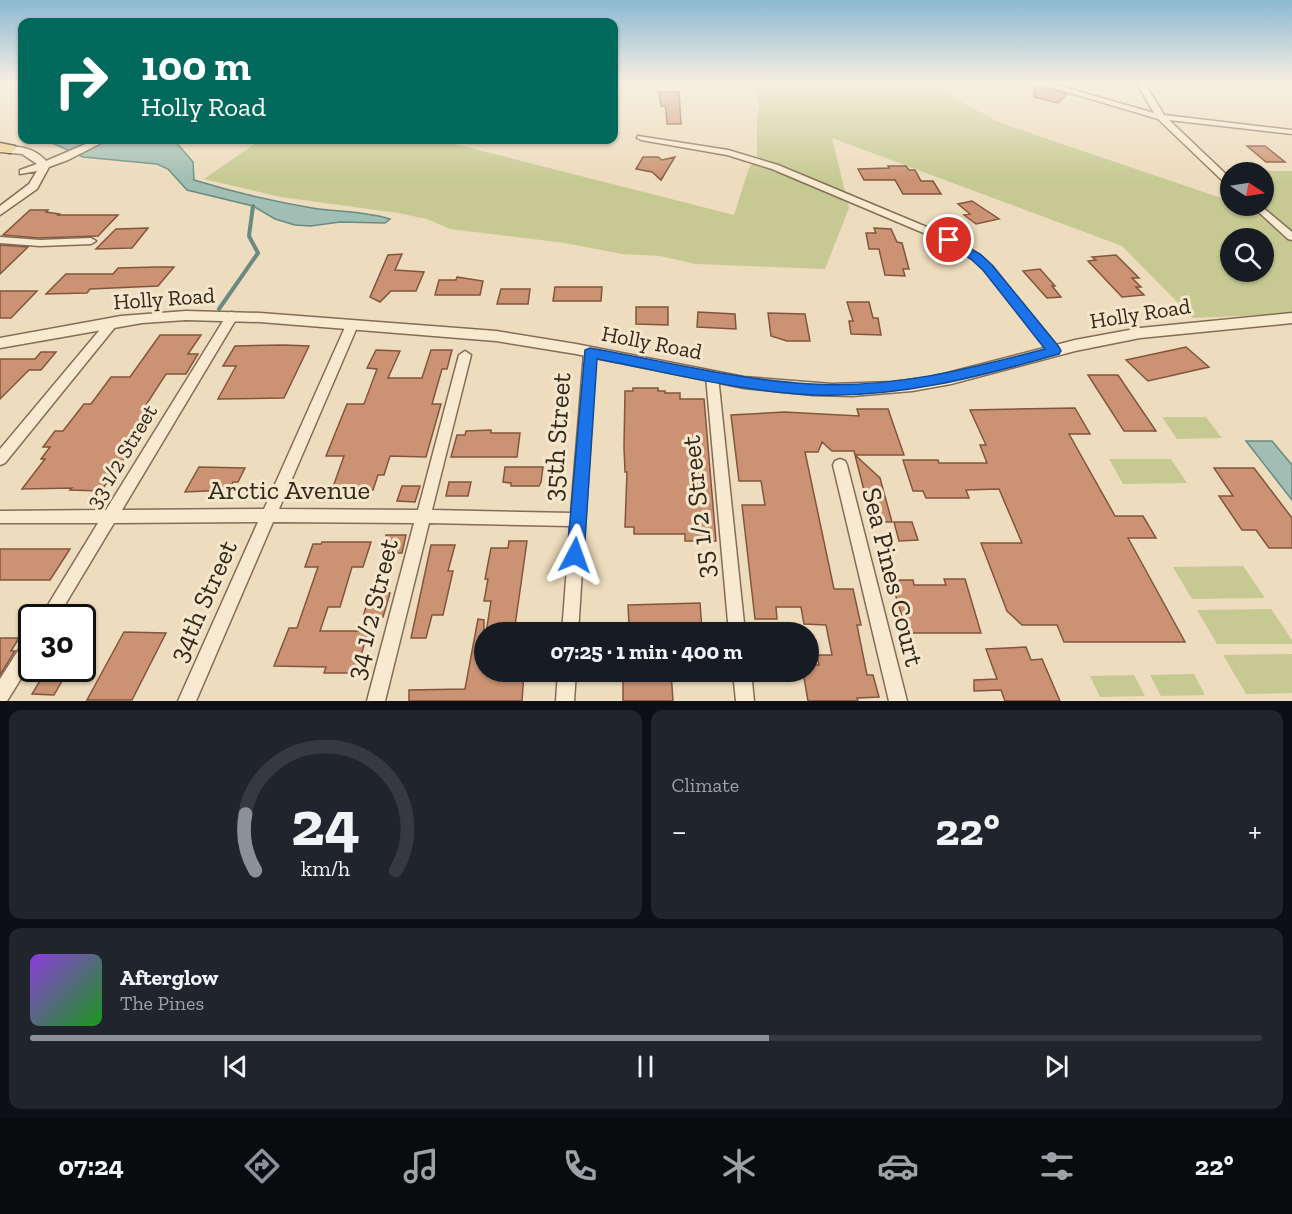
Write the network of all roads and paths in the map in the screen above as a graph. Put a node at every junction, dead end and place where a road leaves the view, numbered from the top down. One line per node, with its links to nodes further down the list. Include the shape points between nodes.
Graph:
1 (1153, 115): 2 (street)
2 (1161, 117): 3 (street); 9 (street)
3 (1292, 132)
4 (642, 138): 20 (street, via 728,153 775,167 949,240 988,268)
5 (93, 144): 7 (street)
6 (2, 150): 7 (street, via 34,155); 8 (street)
7 (44, 165): 8 (street); 10 (street, via 33,186)
8 (24, 172): 10 (street, via 18,189)
9 (1220, 173)
10 (0, 209)
11 (1268, 216): 12 (street)
12 (1292, 237)
13 (0, 240): 14 (street)
14 (91, 241)
15 (232, 316): 17 (street, Holly Road, via 161,317); 18 (street, Holly Road); 27 (street, 33 1/2 Street)
16 (1292, 318): 20 (street, Holly Road, via 1153,332)
17 (112, 323): 19 (street, Holly Road); 24 (street)
18 (352, 325): 21 (street, Holly Road, via 538,342); 26 (street, 34th Street)
19 (0, 343)
20 (1055, 351): 23 (street, Holly Road, via 966,375 885,387 812,389)
21 (590, 353): 23 (street, Holly Road); 30 (street, 35th Street)
22 (465, 355): 28 (street, 34 1/2 Street)
23 (712, 376): 33 (street, 35 1/2 Street)
24 (0, 459)
25 (840, 465): 42 (street, Sea Pines Court)
26 (268, 515): 27 (street, Arctic Avenue); 28 (street, Arctic Avenue); 38 (street, 34th Street)
27 (111, 516): 29 (street, Arctic Avenue); 31 (street, 33 1/2 Street)
28 (422, 516): 30 (street, Arctic Avenue); 39 (street, 34 1/2 Street)
29 (0, 517)
30 (578, 520): 32 (street, 35th Street)
31 (57, 604)
32 (571, 622)
33 (736, 622)
34 (18, 666): 37 (street)
35 (566, 682): 40 (street)
36 (743, 682): 41 (street)
37 (0, 695)
38 (187, 701)
39 (376, 701)
40 (565, 701)
41 (745, 701)
42 (898, 701)

